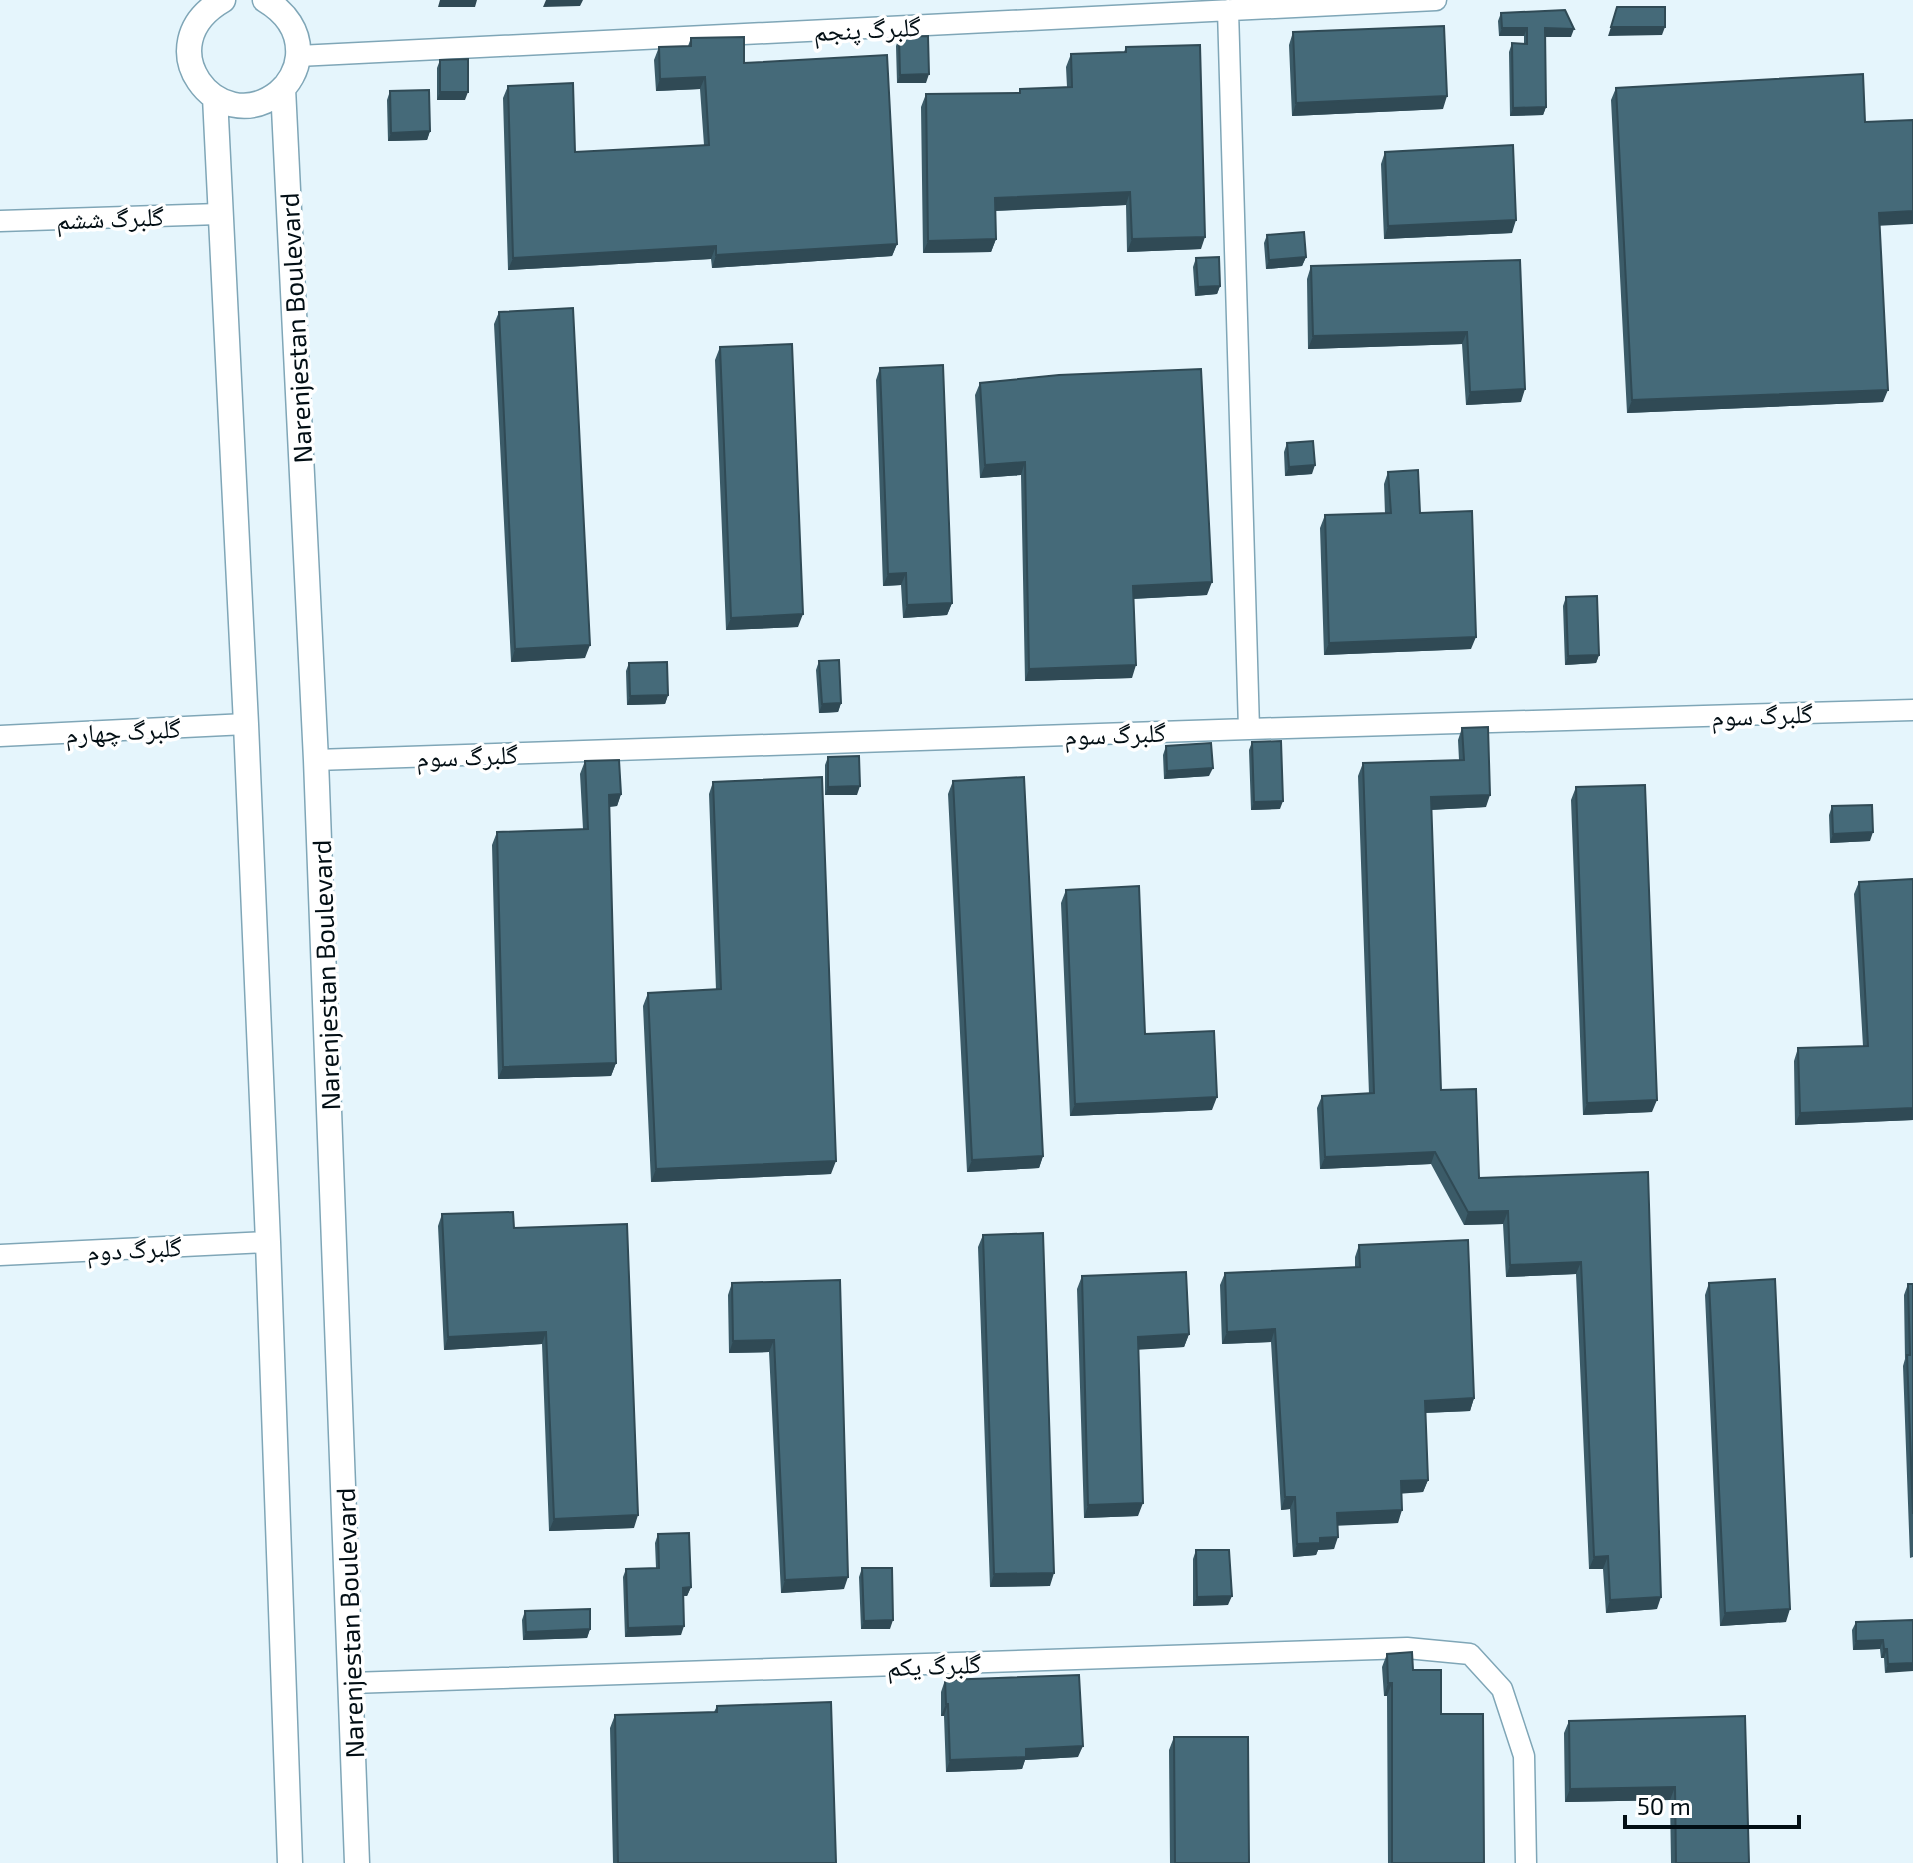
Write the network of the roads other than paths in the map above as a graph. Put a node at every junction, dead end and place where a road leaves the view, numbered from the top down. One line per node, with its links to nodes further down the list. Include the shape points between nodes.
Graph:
1 (222, 0): 7 (street, via 207,9 190,38 193,71)
2 (1436, 0): 4 (street, گلبرگ پنجم)
3 (273, 2): 5 (street, via 290,21)
4 (1228, 10): 5 (street, گلبرگ پنجم); 12 (street)
5 (298, 56): 6 (street, Narenjestan Boulevard)
6 (283, 88): 7 (street, via 258,103 243,105); 14 (street, Narenjestan Boulevard)
7 (215, 97): 8 (street)
8 (219, 214): 9 (street, گلبرگ ششم); 11 (street)
9 (0, 221)
10 (1913, 710): 12 (street, گلبرگ سوم)
11 (246, 724): 13 (street, گلبرگ چهارم); 15 (street)
12 (1249, 729): 14 (street, گلبرگ سوم)
13 (0, 736)
14 (316, 760): 17 (street, Narenjestan Boulevard)
15 (268, 1242): 16 (street, گلبرگ دوم); 18 (street)
16 (0, 1255)
17 (351, 1683): 19 (street, Narenjestan Boulevard); 20 (street, گلبرگ یکم, via 1407,1648 1470,1654 1502,1689 1524,1756)
18 (290, 1863)
19 (357, 1863)
20 (1526, 1863)

